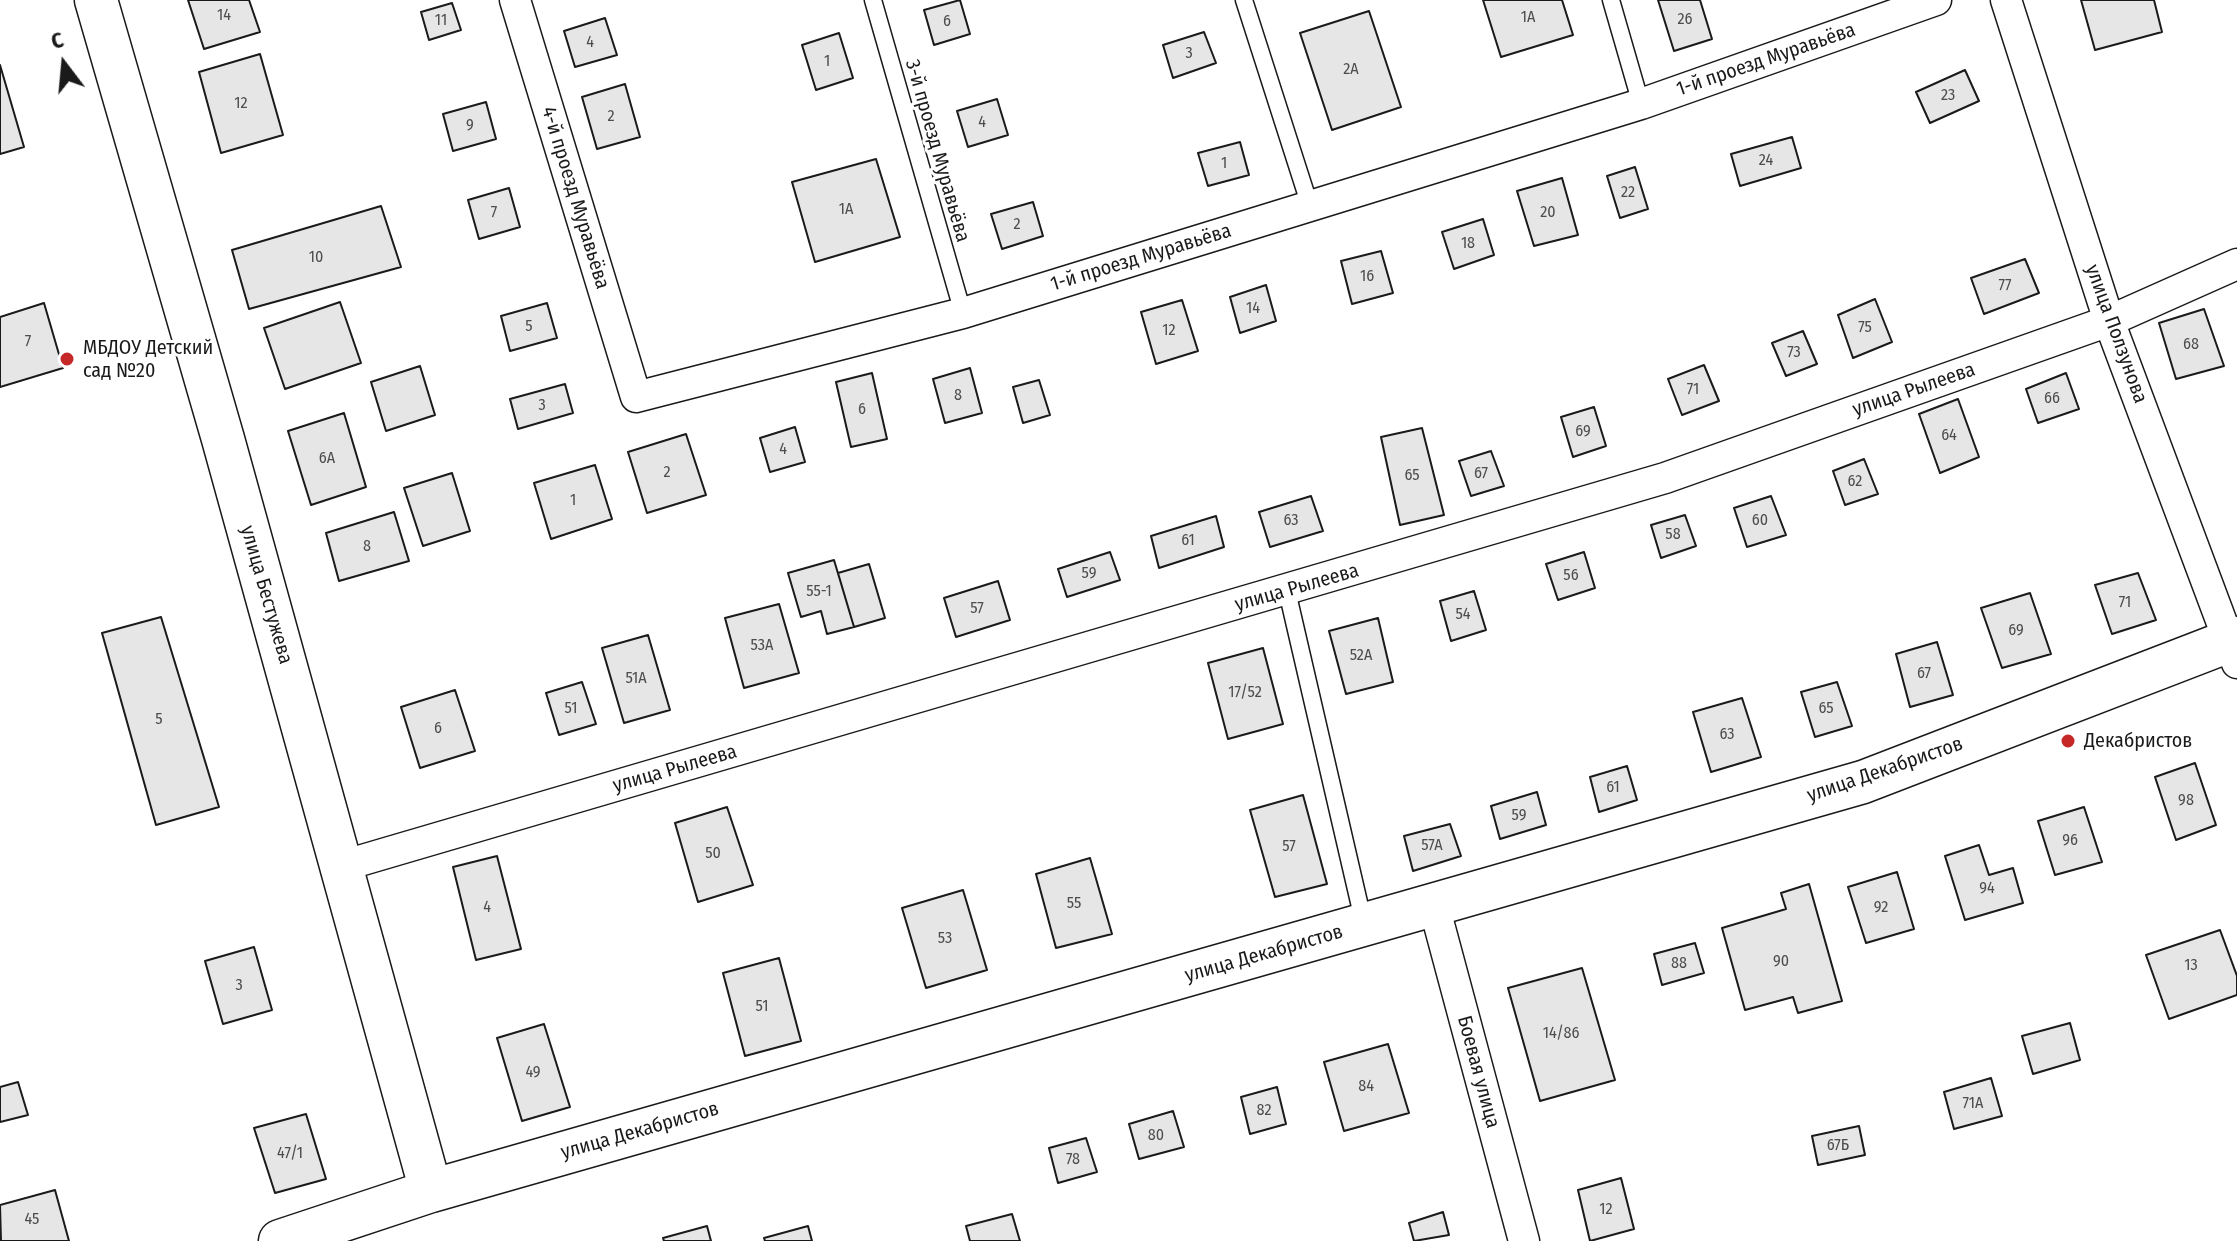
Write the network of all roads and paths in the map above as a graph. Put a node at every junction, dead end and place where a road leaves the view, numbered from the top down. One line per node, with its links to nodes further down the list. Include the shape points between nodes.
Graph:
1 (96, 0): 16 (street, улица Бестужева)
2 (515, 0): 13 (street, 4-й проезд Муравьёва)
3 (873, 0): 11 (lane, 3-й проезд Муравьёва)
4 (1244, 0): 9 (lane)
5 (1611, 0): 8 (lane)
6 (1936, 0): 8 (street, 1-й проезд Муравьёва)
7 (2006, 0): 12 (street, улица Ползунова)
8 (1641, 104): 9 (street, 1-й проезд Муравьёва)
9 (1310, 206): 11 (street, 1-й проезд Муравьёва)
10 (2237, 264): 12 (street, улица Рылеева)
11 (963, 313): 13 (street, 1-й проезд Муравьёва)
12 (2109, 321): 14 (street, улица Рылеева, via 1665,478); 15 (street, улица Ползунова)
13 (636, 397)
14 (1287, 591): 16 (street, улица Рылеева); 18 (lane)
15 (2235, 647): 17 (street, улица Декабристов, via 1863,782)
16 (342, 866): 19 (street, улица Бестужева)
17 (1433, 902): 18 (street, улица Декабристов); 21 (street, Боевая улица)
18 (1365, 925): 19 (street, улица Декабристов)
19 (431, 1191): 20 (street, улица Декабристов)
20 (280, 1241)
21 (1524, 1241)

